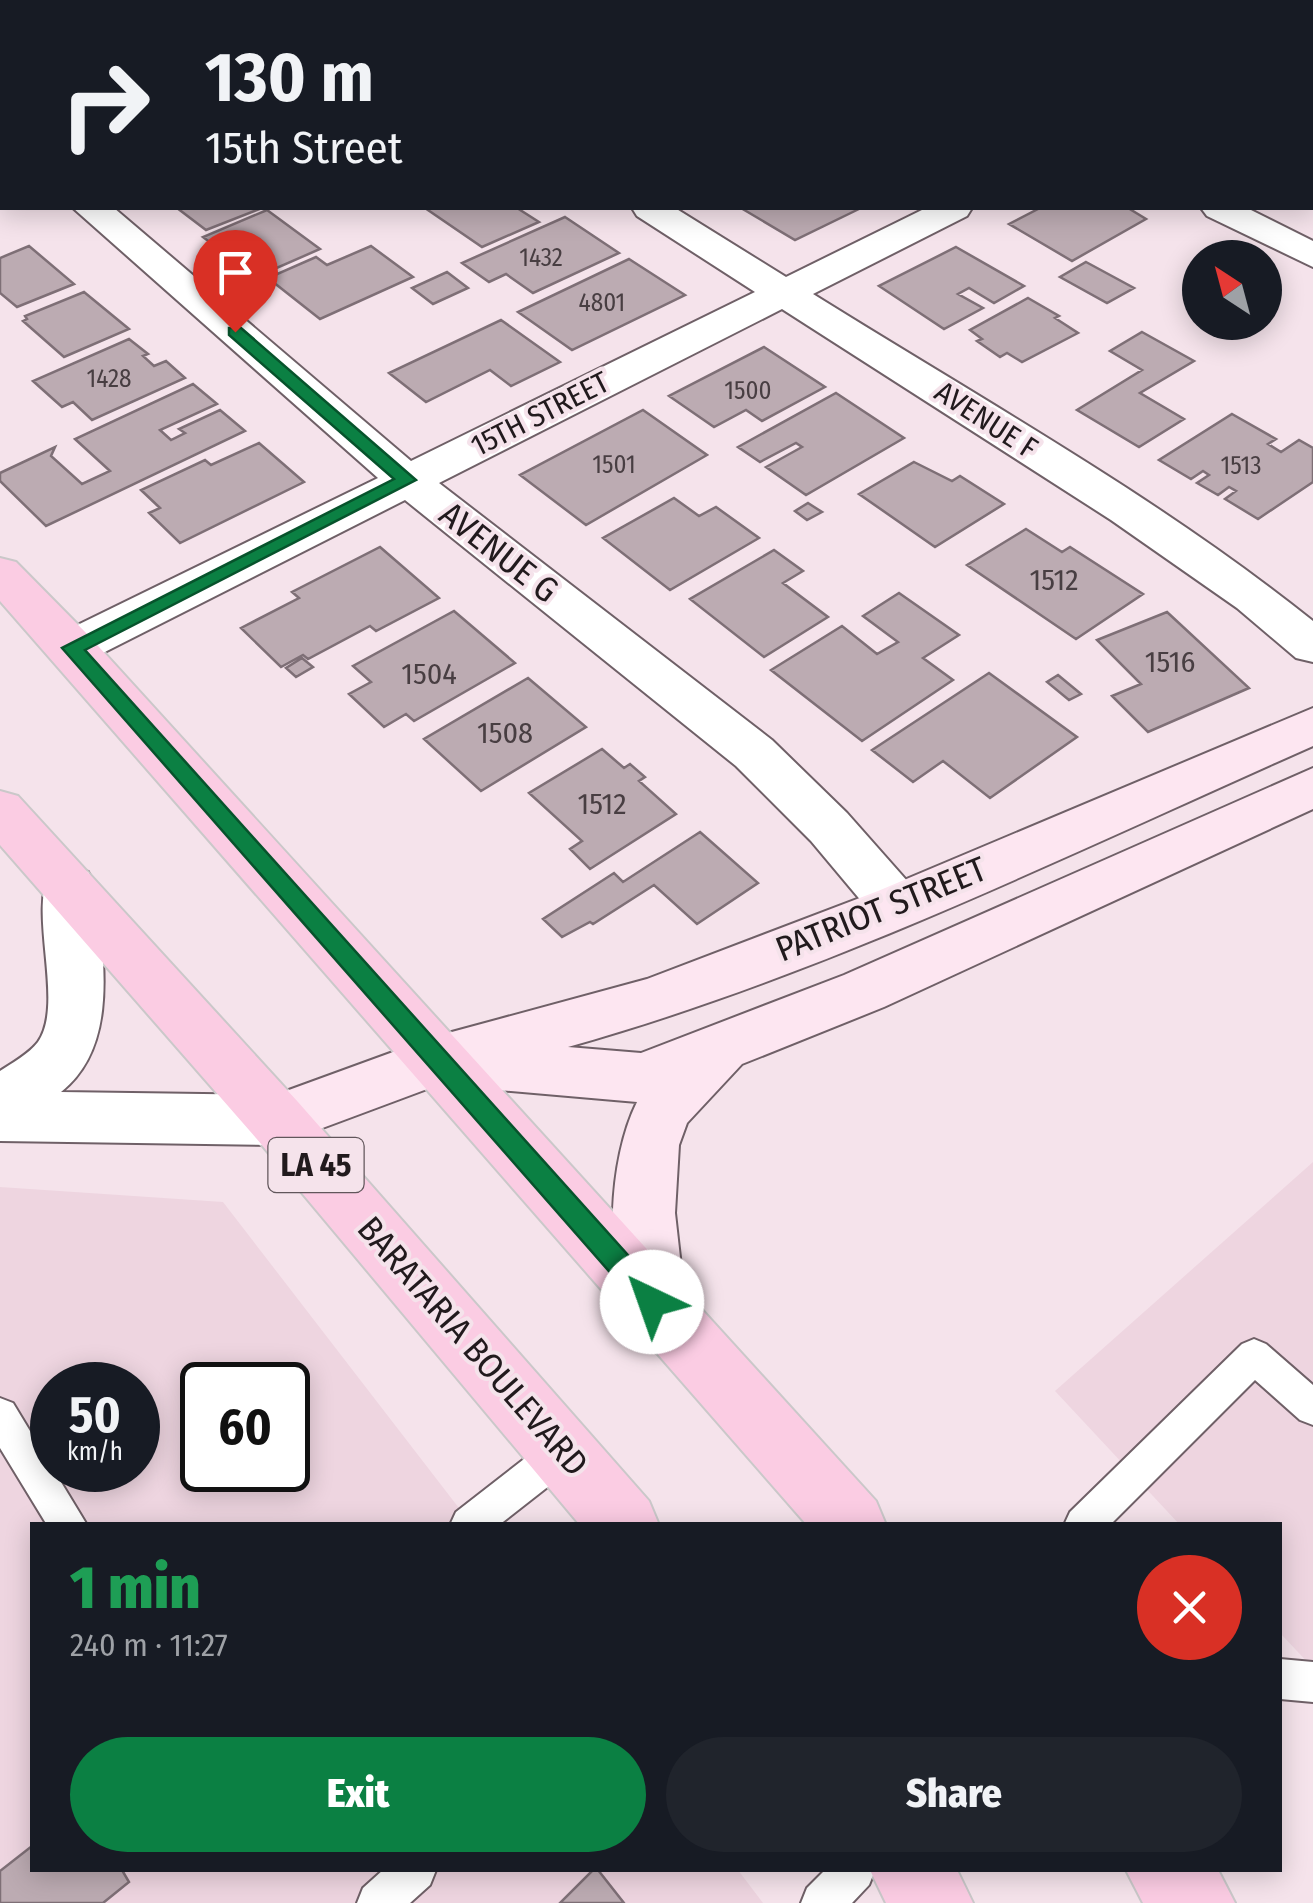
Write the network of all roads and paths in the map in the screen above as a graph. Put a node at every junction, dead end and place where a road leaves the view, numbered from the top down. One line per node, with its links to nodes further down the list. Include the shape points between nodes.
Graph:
1 (94, 210): 7 (street, AVENUE G)
2 (653, 210): 6 (street, AVENUE F)
3 (950, 210): 6 (street, 15TH STREET)
4 (1224, 210): 5 (street)
5 (1313, 256)
6 (784, 290): 7 (street, 15TH STREET); 9 (street, AVENUE F, via 1128,510)
7 (407, 480): 10 (street, 15TH STREET); 15 (street, AVENUE G, via 754,753)
8 (0, 572): 10 (main road)
9 (1313, 646)
10 (72, 648): 17 (main road)
11 (1313, 726): 15 (main road, PATRIOT STREET)
12 (1313, 787): 16 (main road, PATRIOT STREET, via 864,992)
13 (0, 810): 14 (main road, BARATARIA BOULEVARD / LA 45)
14 (70, 888): 18 (street, via 76,999 63,1054); 20 (main road, BARATARIA BOULEVARD / LA 45)
15 (897, 906): 17 (main road, PATRIOT STREET, via 656,1000)
16 (732, 1043): 17 (main road, PATRIOT STREET, via 643,1078); 21 (main road, via 682,1086 655,1124 642,1204)
17 (437, 1060): 20 (main road, PATRIOT STREET); 21 (main road)
18 (0, 1101)
19 (0, 1116): 20 (street)
20 (278, 1120): 24 (main road, BARATARIA BOULEVARD / LA 45)
21 (652, 1302): 28 (main road)
22 (1313, 1408): 29 (lane, via 1254,1356)
23 (0, 1415): 25 (lane)
24 (564, 1451): 26 (lane); 27 (main road, BARATARIA BOULEVARD / LA 45)
25 (66, 1522)
26 (472, 1522)
27 (623, 1522)
28 (849, 1522)
29 (1086, 1522)
30 (1282, 1679): 31 (lane)
31 (1313, 1682)
32 (414, 1872): 36 (lane)
33 (852, 1872): 37 (lane)
34 (911, 1872): 38 (main road)
35 (1168, 1872): 39 (main road)
36 (378, 1903)
37 (822, 1903)
38 (934, 1903)
39 (1196, 1903)

